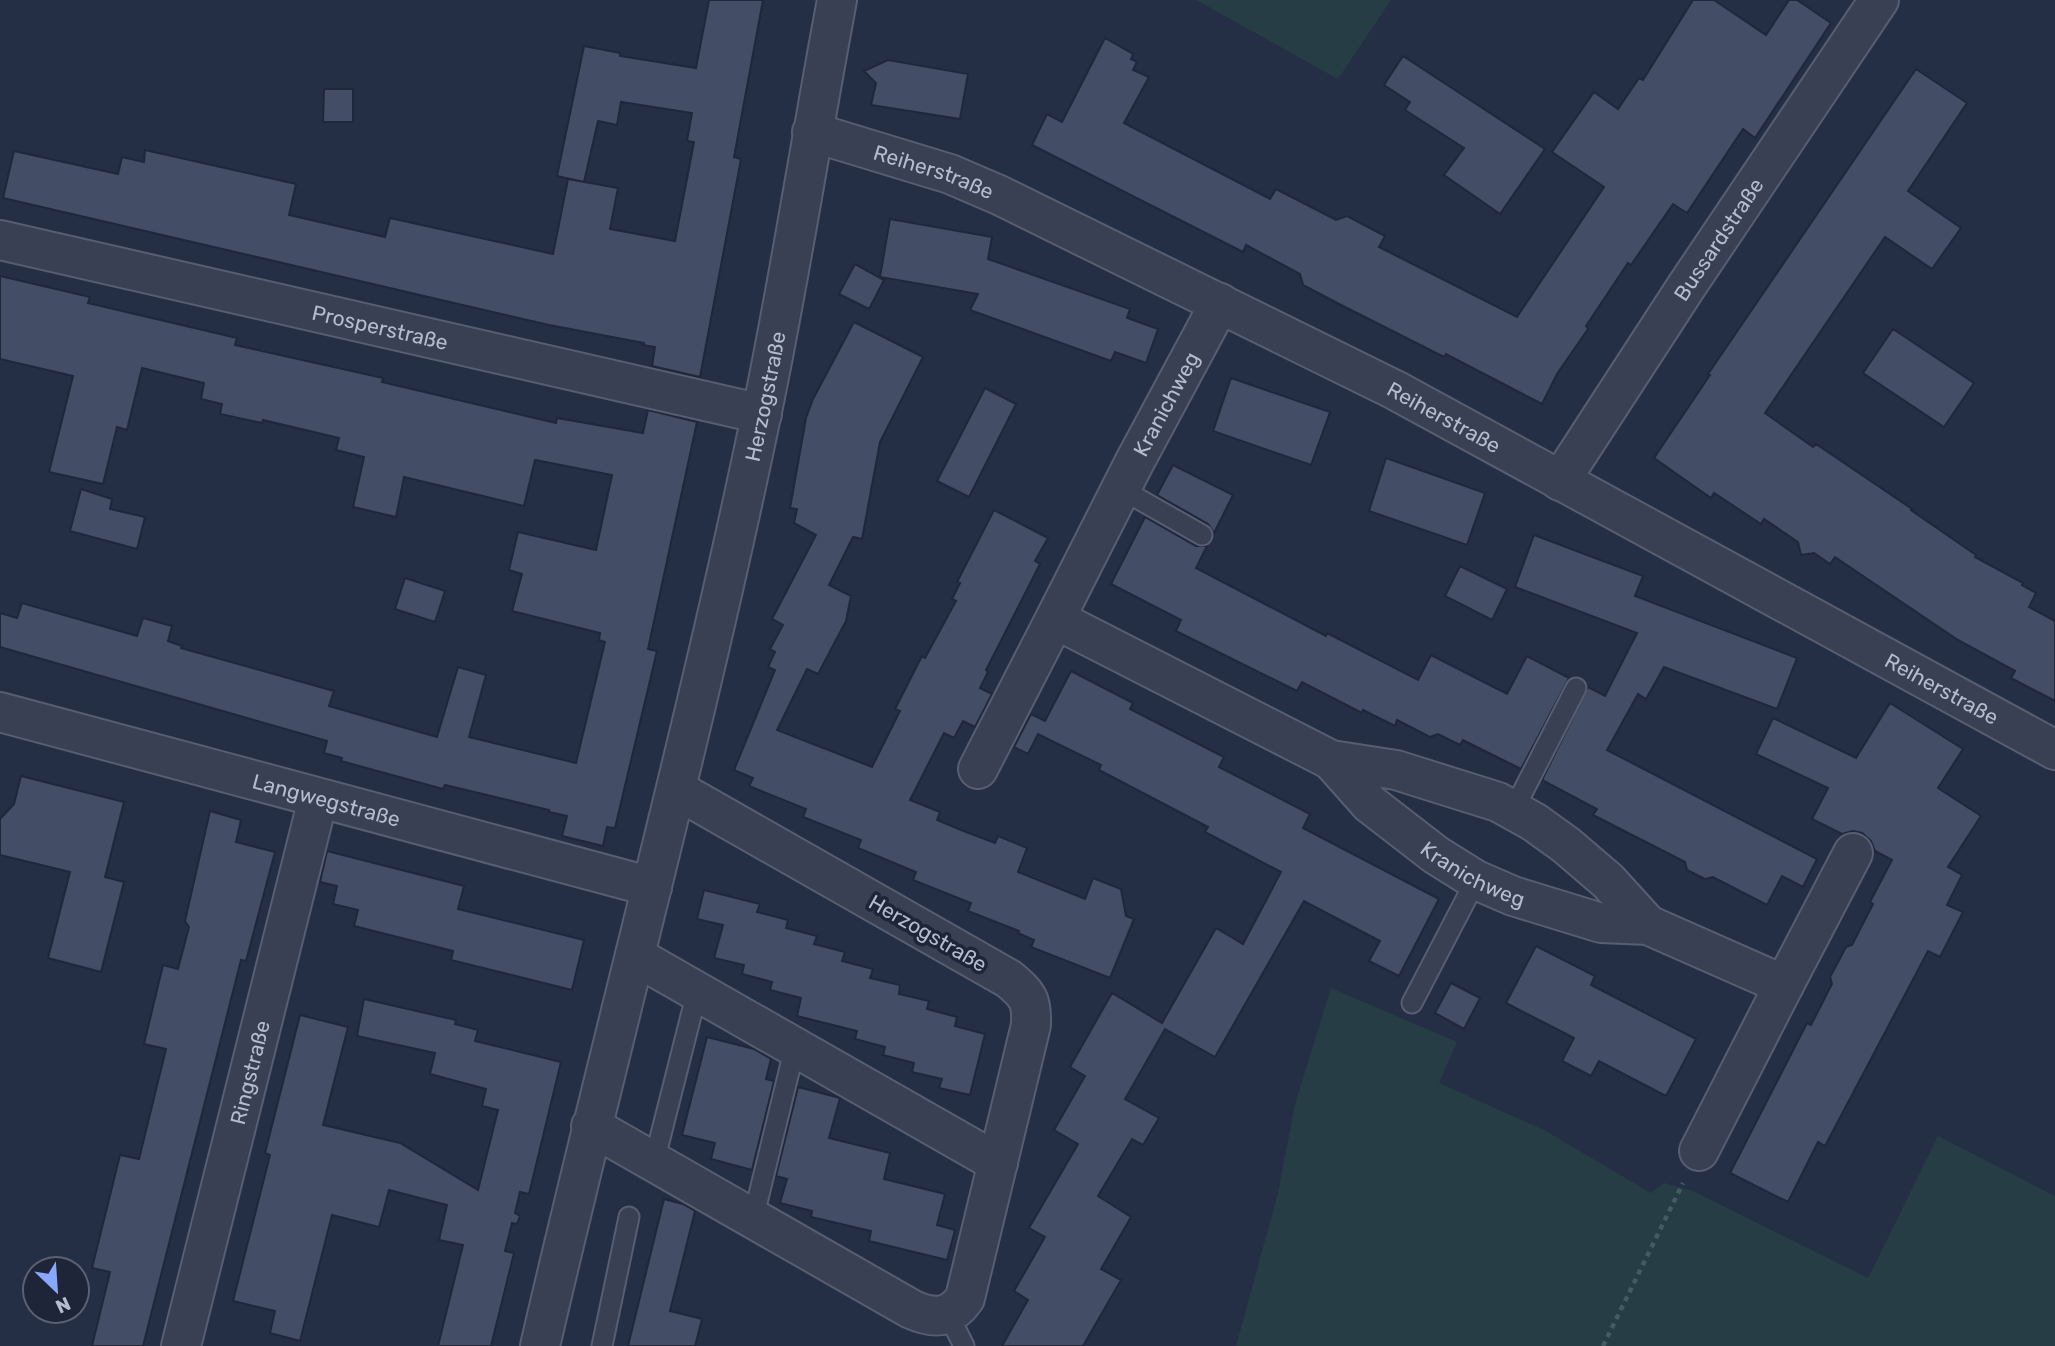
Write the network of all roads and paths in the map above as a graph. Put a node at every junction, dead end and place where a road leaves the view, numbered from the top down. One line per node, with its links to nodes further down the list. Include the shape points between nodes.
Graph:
1 (837, 0): 3 (street, Herzogstraße)
2 (1879, 0): 7 (street, Bussardstraße)
3 (812, 132): 5 (street, Reiherstraße, via 962,179); 6 (street, Herzogstraße)
4 (0, 240): 6 (street, Prosperstraße)
5 (1220, 303): 7 (street, Reiherstraße, via 1395,390); 8 (street, Kranichweg)
6 (762, 414): 16 (street, Herzogstraße)
7 (1560, 481): 13 (street, Reiherstraße)
8 (1121, 489): 9 (lane); 10 (street, Kranichweg)
9 (1202, 535)
10 (1055, 619): 14 (street, Kranichweg); 15 (street, Kranichweg)
11 (1576, 688): 18 (lane)
12 (0, 712): 17 (street, Langwegstraße)
13 (2055, 750)
14 (1331, 760): 18 (street, Kranichweg, via 1410,774); 20 (street, Kranichweg, via 1370,804)
15 (978, 769)
16 (677, 790): 21 (street, Herzogstraße); 31 (street, Herzogstraße, via 1022,990 1030,1002 1031,1025)
17 (318, 799): 21 (street, Langwegstraße); 35 (street, Ringstraße)
18 (1513, 810): 22 (street, Kranichweg, via 1566,845 1608,881)
19 (1853, 853): 24 (street)
20 (1476, 880): 22 (street, Kranichweg, via 1601,923); 26 (lane)
21 (652, 887): 23 (street, Herzogstraße)
22 (1648, 925): 24 (street, Kranichweg)
23 (635, 956): 25 (street); 28 (street, Herzogstraße)
24 (1784, 985): 29 (street)
25 (697, 992): 27 (street); 30 (lane)
26 (1412, 1003)
27 (795, 1047): 31 (street); 33 (lane)
28 (591, 1126): 30 (street, Herzogstraße); 36 (street, Herzogstraße)
29 (1699, 1151): 38 (path)
30 (653, 1162): 33 (street, Herzogstraße)
31 (998, 1163): 34 (street, Herzogstraße)
32 (629, 1217): 37 (lane)
33 (753, 1219): 34 (street, Herzogstraße, via 911,1309 941,1317)
34 (956, 1330)
35 (180, 1346)
36 (540, 1346)
37 (601, 1346)
38 (1603, 1346)

